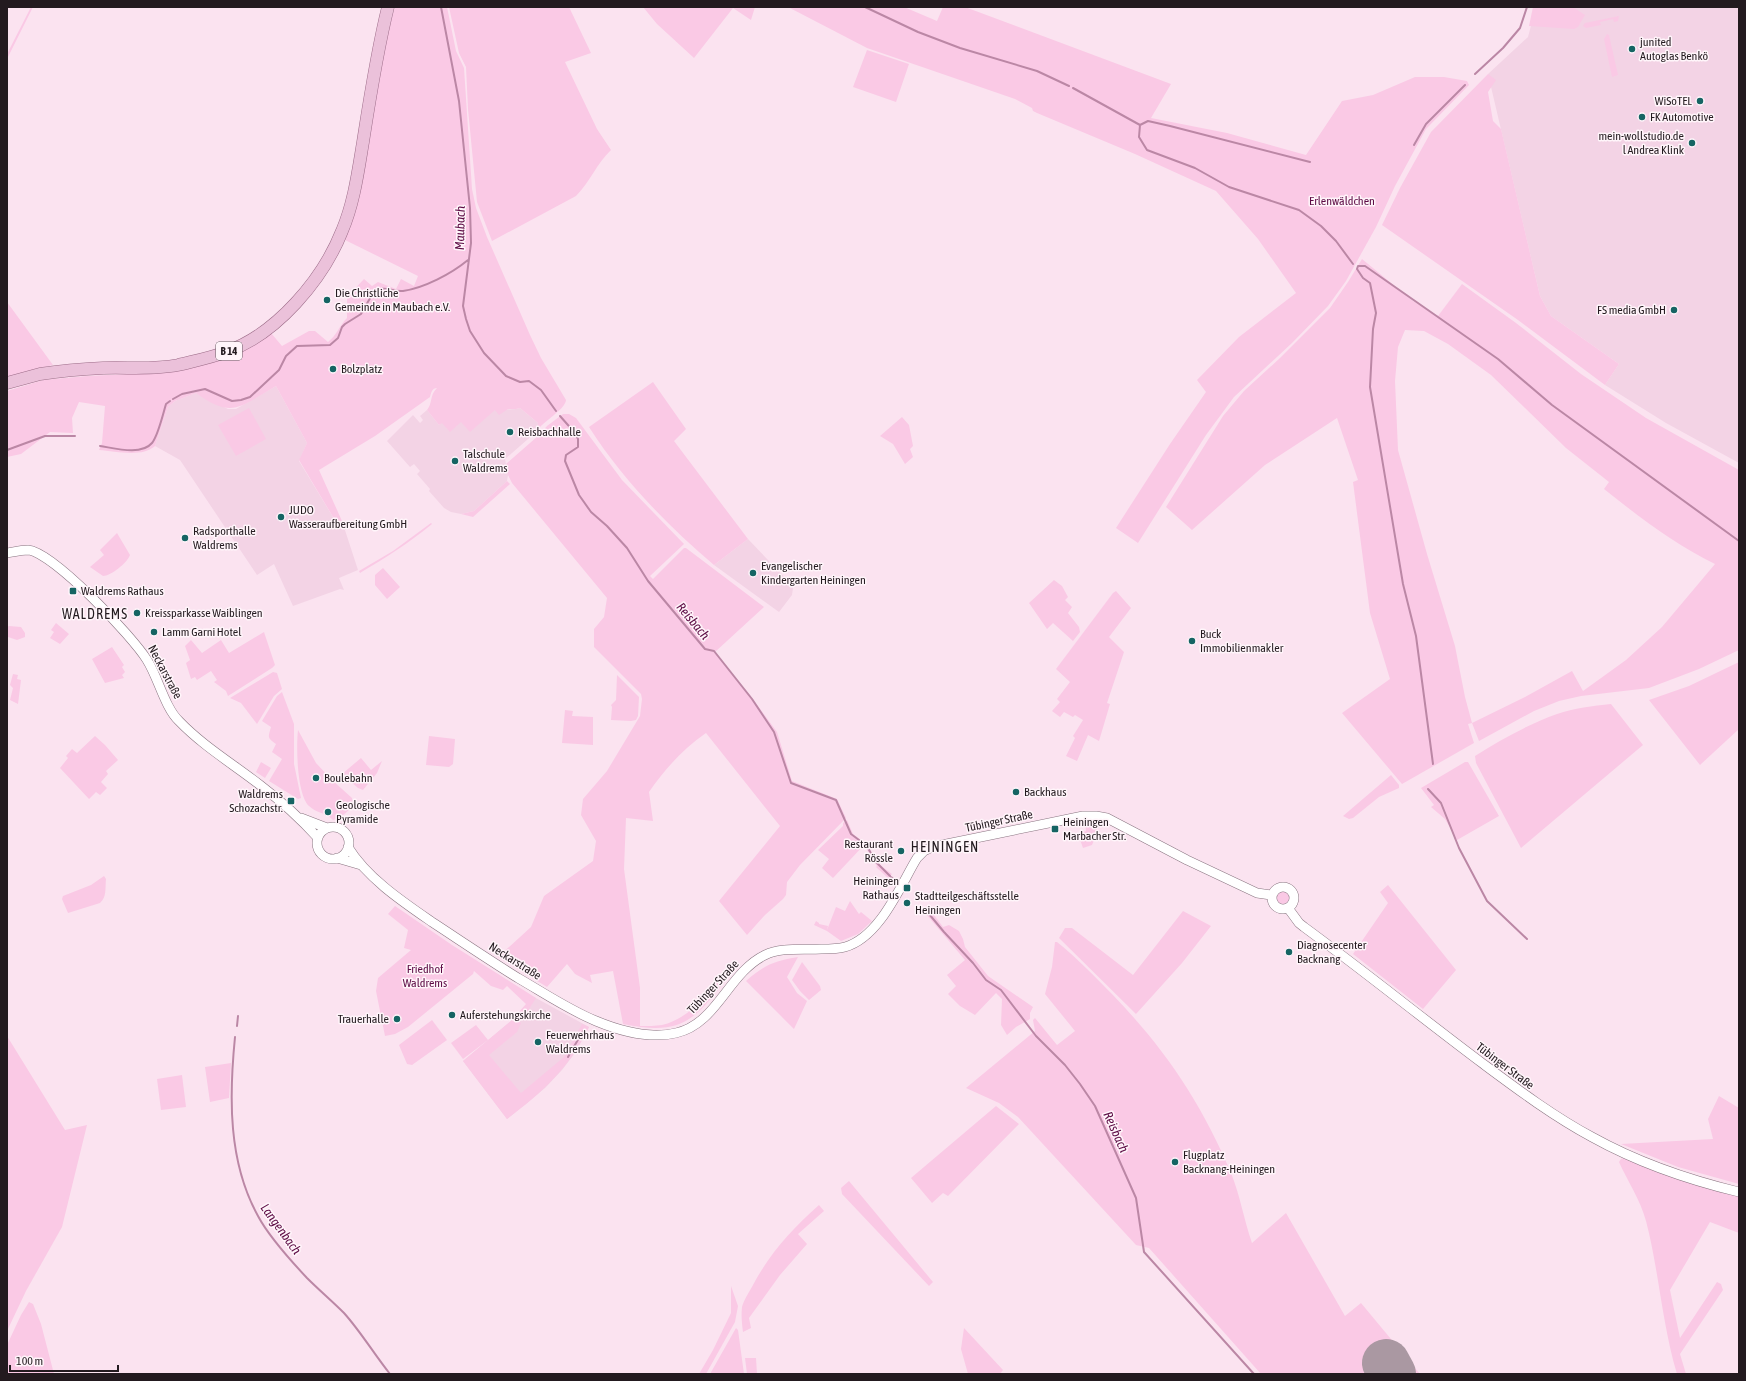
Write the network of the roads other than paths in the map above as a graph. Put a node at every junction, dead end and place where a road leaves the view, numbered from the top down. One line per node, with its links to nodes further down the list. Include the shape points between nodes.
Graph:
1 (388, 7): 2 (main road, B 14, via 373,78 357,177 345,224 323,270 297,302 251,340 227,352 175,365 40,374)
2 (7, 383)
3 (7, 553): 4 (street, Neckarstraße, via 29,550 47,559 75,582 115,620 148,660 177,720)
4 (300, 818): 5 (street, Neckarstraße); 6 (street, Neckarstraße)
5 (326, 828): 6 (street); 7 (street, via 336,827 342,830 348,838)
6 (318, 838): 8 (street, via 317,846 322,854 328,858)
7 (348, 847): 8 (street); 9 (street, Neckarstraße)
8 (337, 858): 9 (street, Neckarstraße)
9 (361, 865): 12 (street, Neckarstraße, via 405,904 565,1006 620,1030 658,1035)
10 (1271, 895): 11 (street, via 1274,906); 11 (street, via 1278,887 1289,888 1294,896 1293,903); 12 (street, Tübinger Straße, via 1257,893 1108,818 1096,816 1083,816 932,847 917,858 883,918 859,940 839,948 766,954 748,966 702,1019 688,1029)
11 (1288, 908): 13 (street, Tübinger Straße, via 1298,923 1547,1111 1593,1138 1642,1161)
12 (676, 1033)
13 (1739, 1192)

